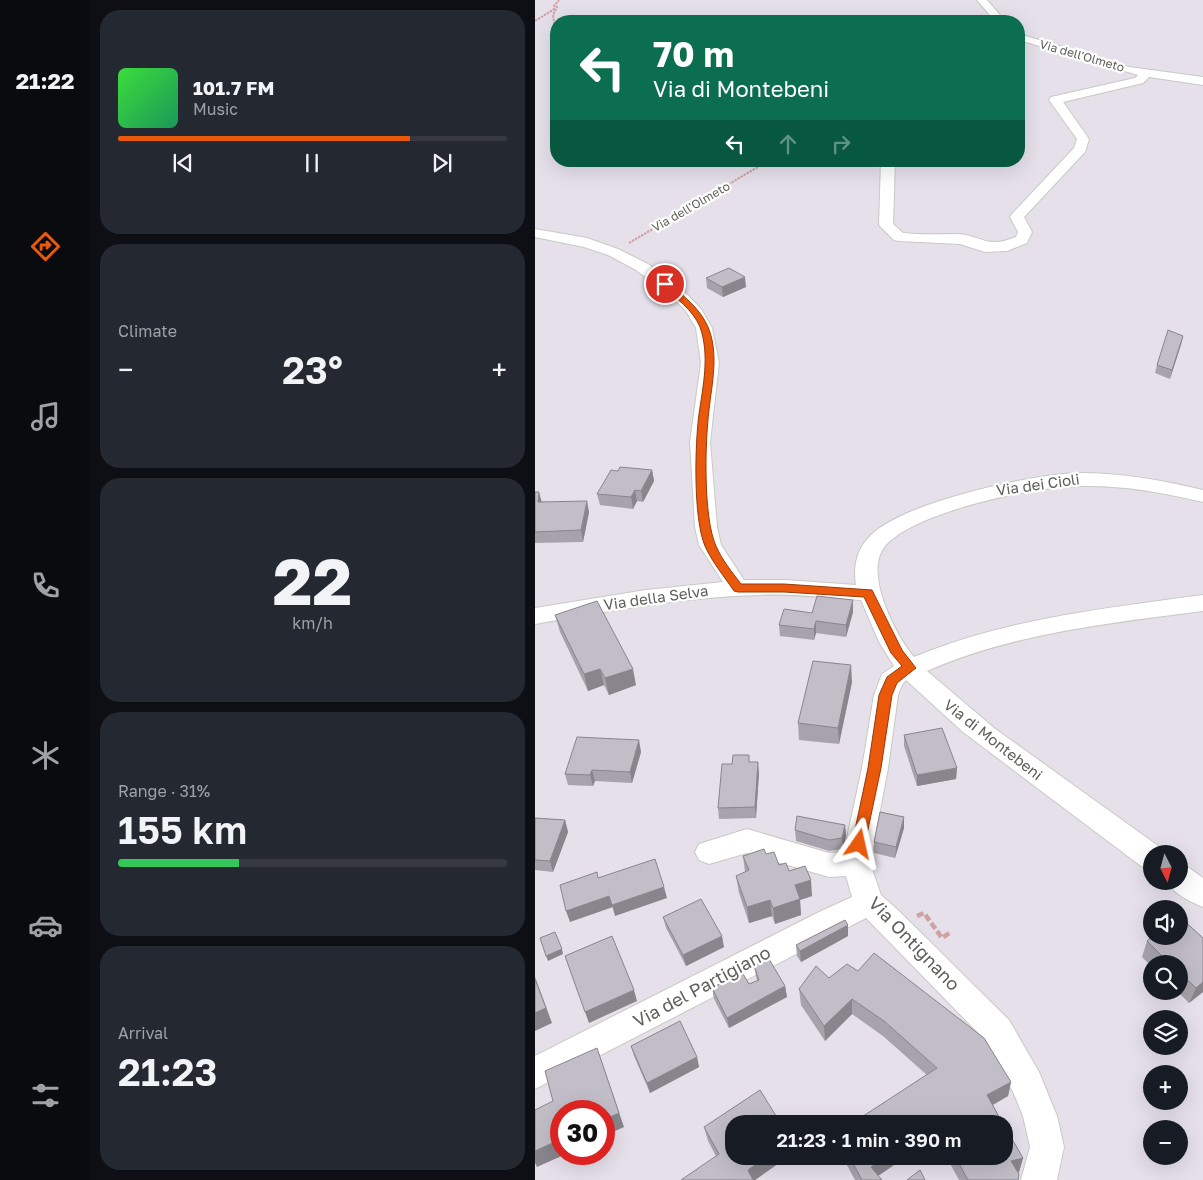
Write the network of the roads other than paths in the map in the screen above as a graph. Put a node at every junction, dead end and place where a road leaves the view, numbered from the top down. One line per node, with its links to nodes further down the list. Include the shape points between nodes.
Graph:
1 (982, 0): 2 (street)
2 (995, 15)
3 (1025, 39): 4 (street, Via dell'Olmeto)
4 (1146, 73): 5 (street, Via dell'Olmeto); 6 (street, Via dell'Olmeto, via 1139,81 1055,100 1083,139 1080,149 1017,217 1025,232 1022,240 1007,246 985,247 961,238 899,237 886,225)
5 (1203, 81)
6 (888, 167)
7 (535, 233): 9 (street, via 587,243 642,267 676,292 693,309 704,328 710,363 700,442 706,527 710,545)
8 (1203, 496): 10 (street, Via dei Cioli, via 1162,485 1082,478 1011,486 921,515 891,530 872,547 866,564)
9 (738, 588): 10 (street, Via della Selva); 12 (street, Via della Selva, via 687,592)
10 (868, 593): 13 (street, Via di Montebeni, via 897,653)
11 (1203, 603): 13 (street, Via Ontignano, via 1082,619 979,642)
12 (535, 616)
13 (910, 668): 14 (street, Via di Montebeni, via 958,715); 16 (street, Via Ontignano, via 891,680 886,695)
14 (1143, 851)
15 (709, 852): 16 (street, via 747,841 829,865)
16 (856, 863): 19 (street, Via Ontignano)
17 (1188, 883): 18 (street)
18 (1203, 894)
19 (869, 902): 20 (street, Via del Partigiano); 21 (street, Via Ontignano, via 998,1031 1027,1084 1040,1116 1047,1147)
20 (535, 1073)
21 (1039, 1180)

